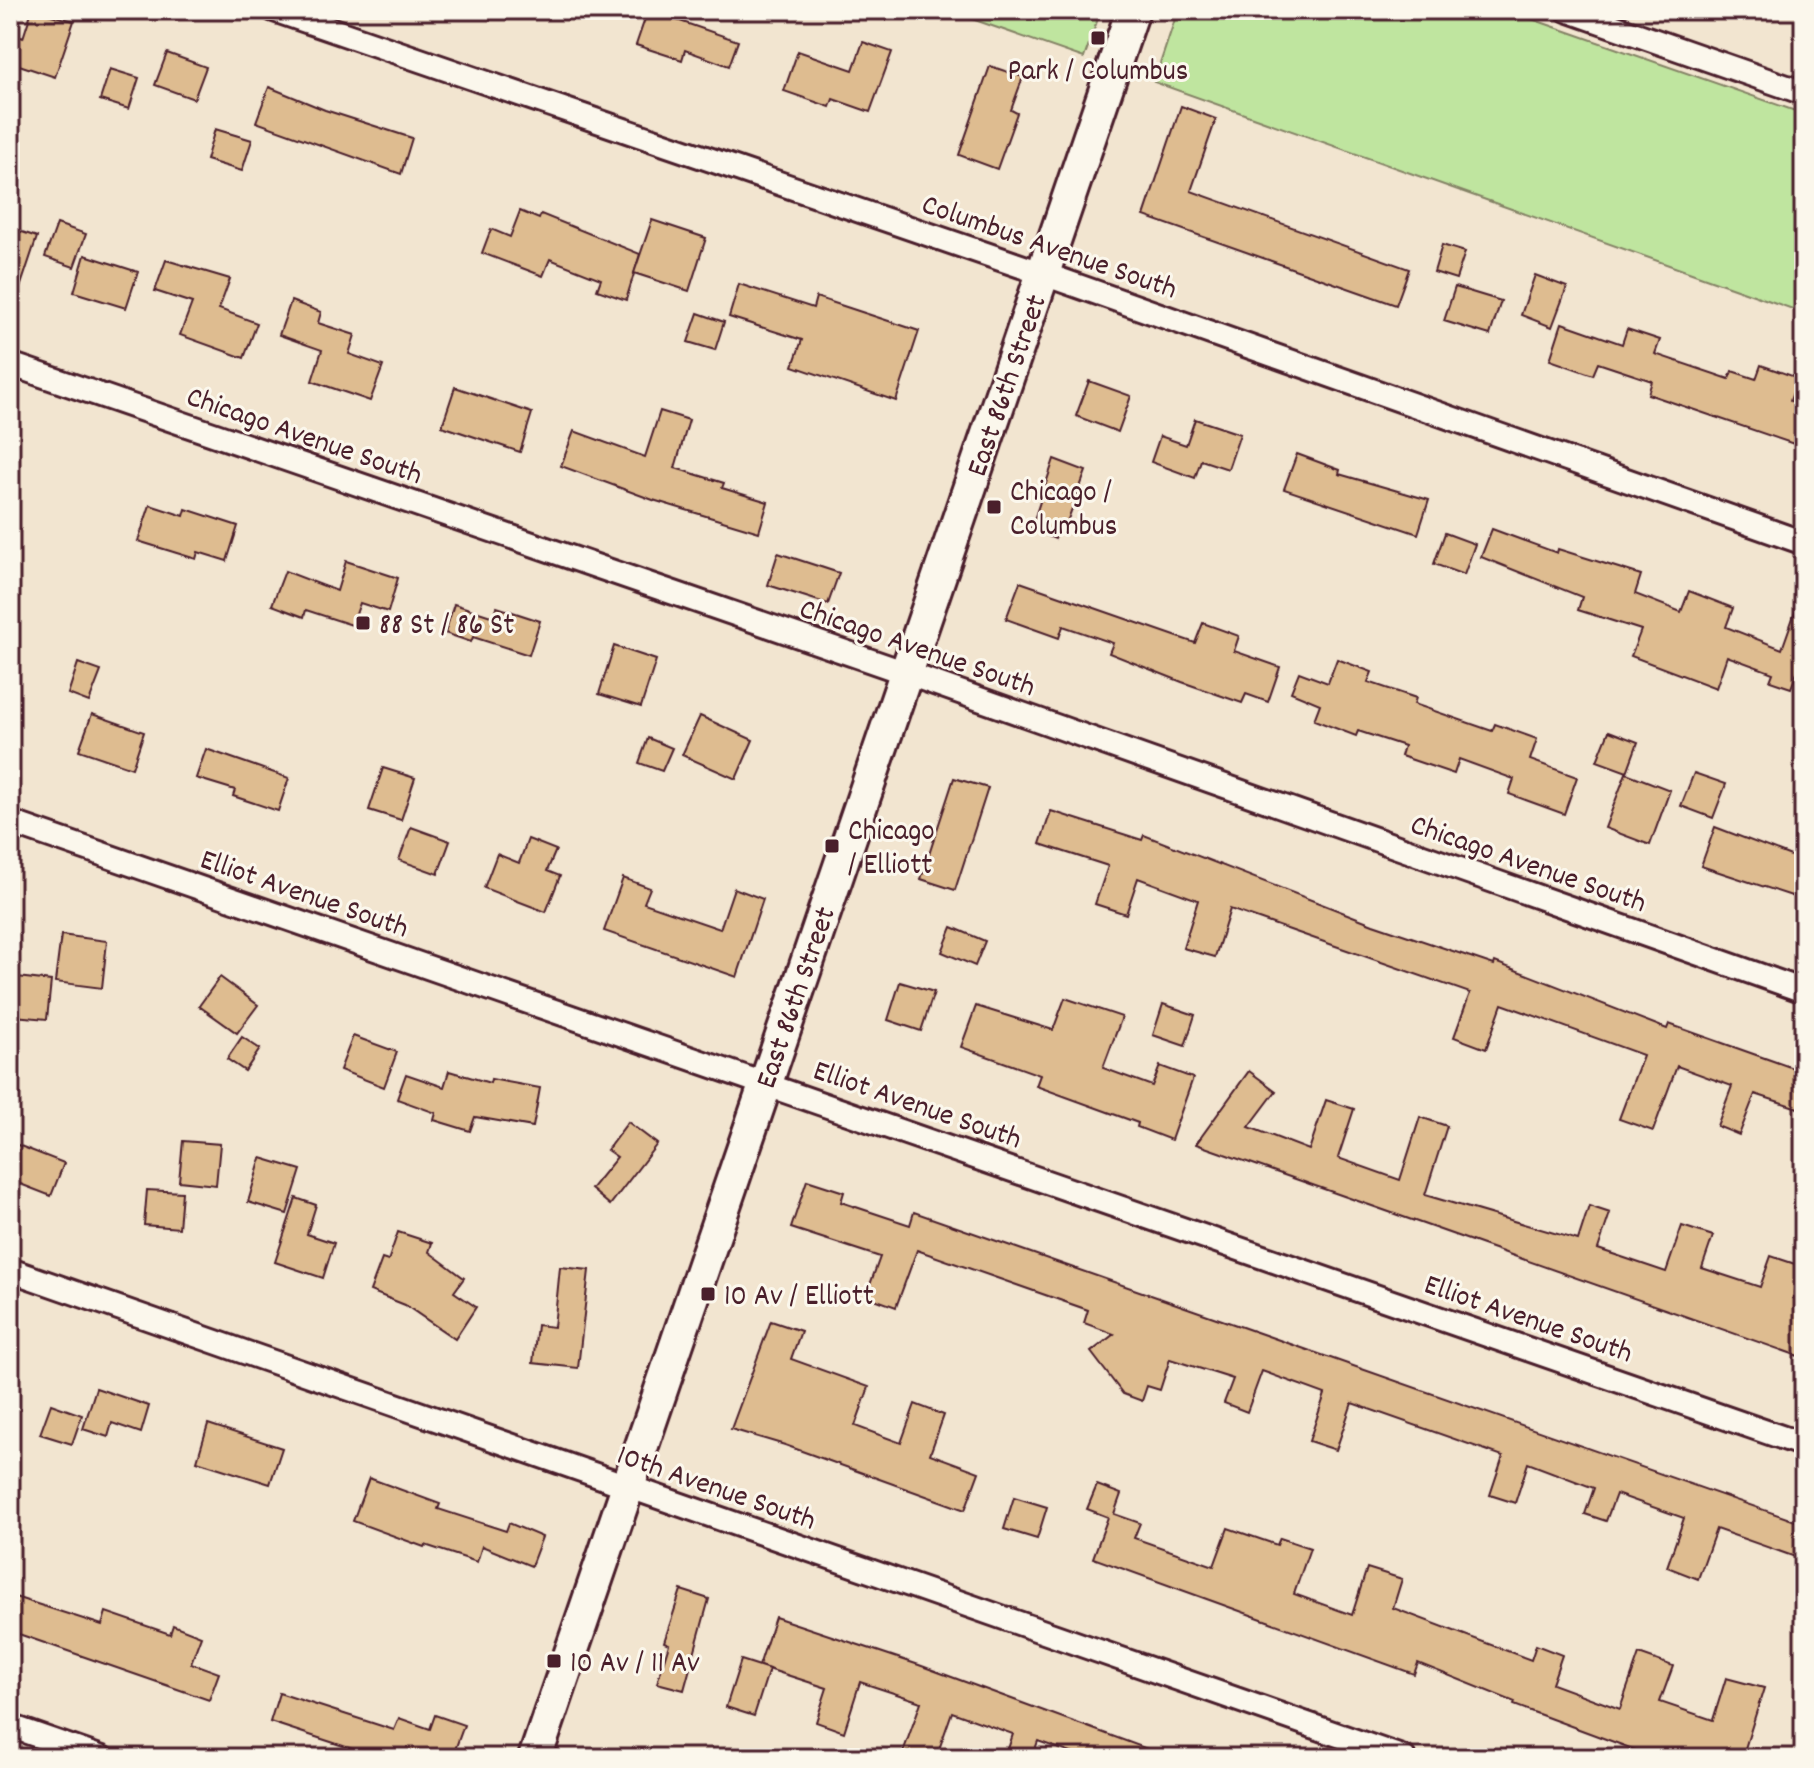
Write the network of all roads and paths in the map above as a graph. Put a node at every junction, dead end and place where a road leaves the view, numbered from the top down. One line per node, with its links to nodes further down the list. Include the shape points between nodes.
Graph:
1 (274, 10): 5 (street, Columbus Avenue South)
2 (1133, 10): 5 (street, East 86th Street)
3 (1567, 10): 4 (street)
4 (1804, 93)
5 (1044, 274): 7 (street, Columbus Avenue South); 8 (street, East 86th Street)
6 (10, 364): 8 (street, Chicago Avenue South)
7 (1804, 543)
8 (906, 673): 10 (street, Chicago Avenue South); 11 (street, East 86th Street)
9 (10, 822): 11 (street, Elliot Avenue South)
10 (1804, 991)
11 (765, 1082): 13 (street, Elliot Avenue South); 14 (street, East 86th Street)
12 (10, 1270): 14 (street, 10th Avenue South)
13 (1804, 1445)
14 (628, 1487): 17 (street, East 86th Street); 18 (street, 10th Avenue South)
15 (10, 1726): 16 (street)
16 (102, 1758)
17 (535, 1758)
18 (1404, 1758)

